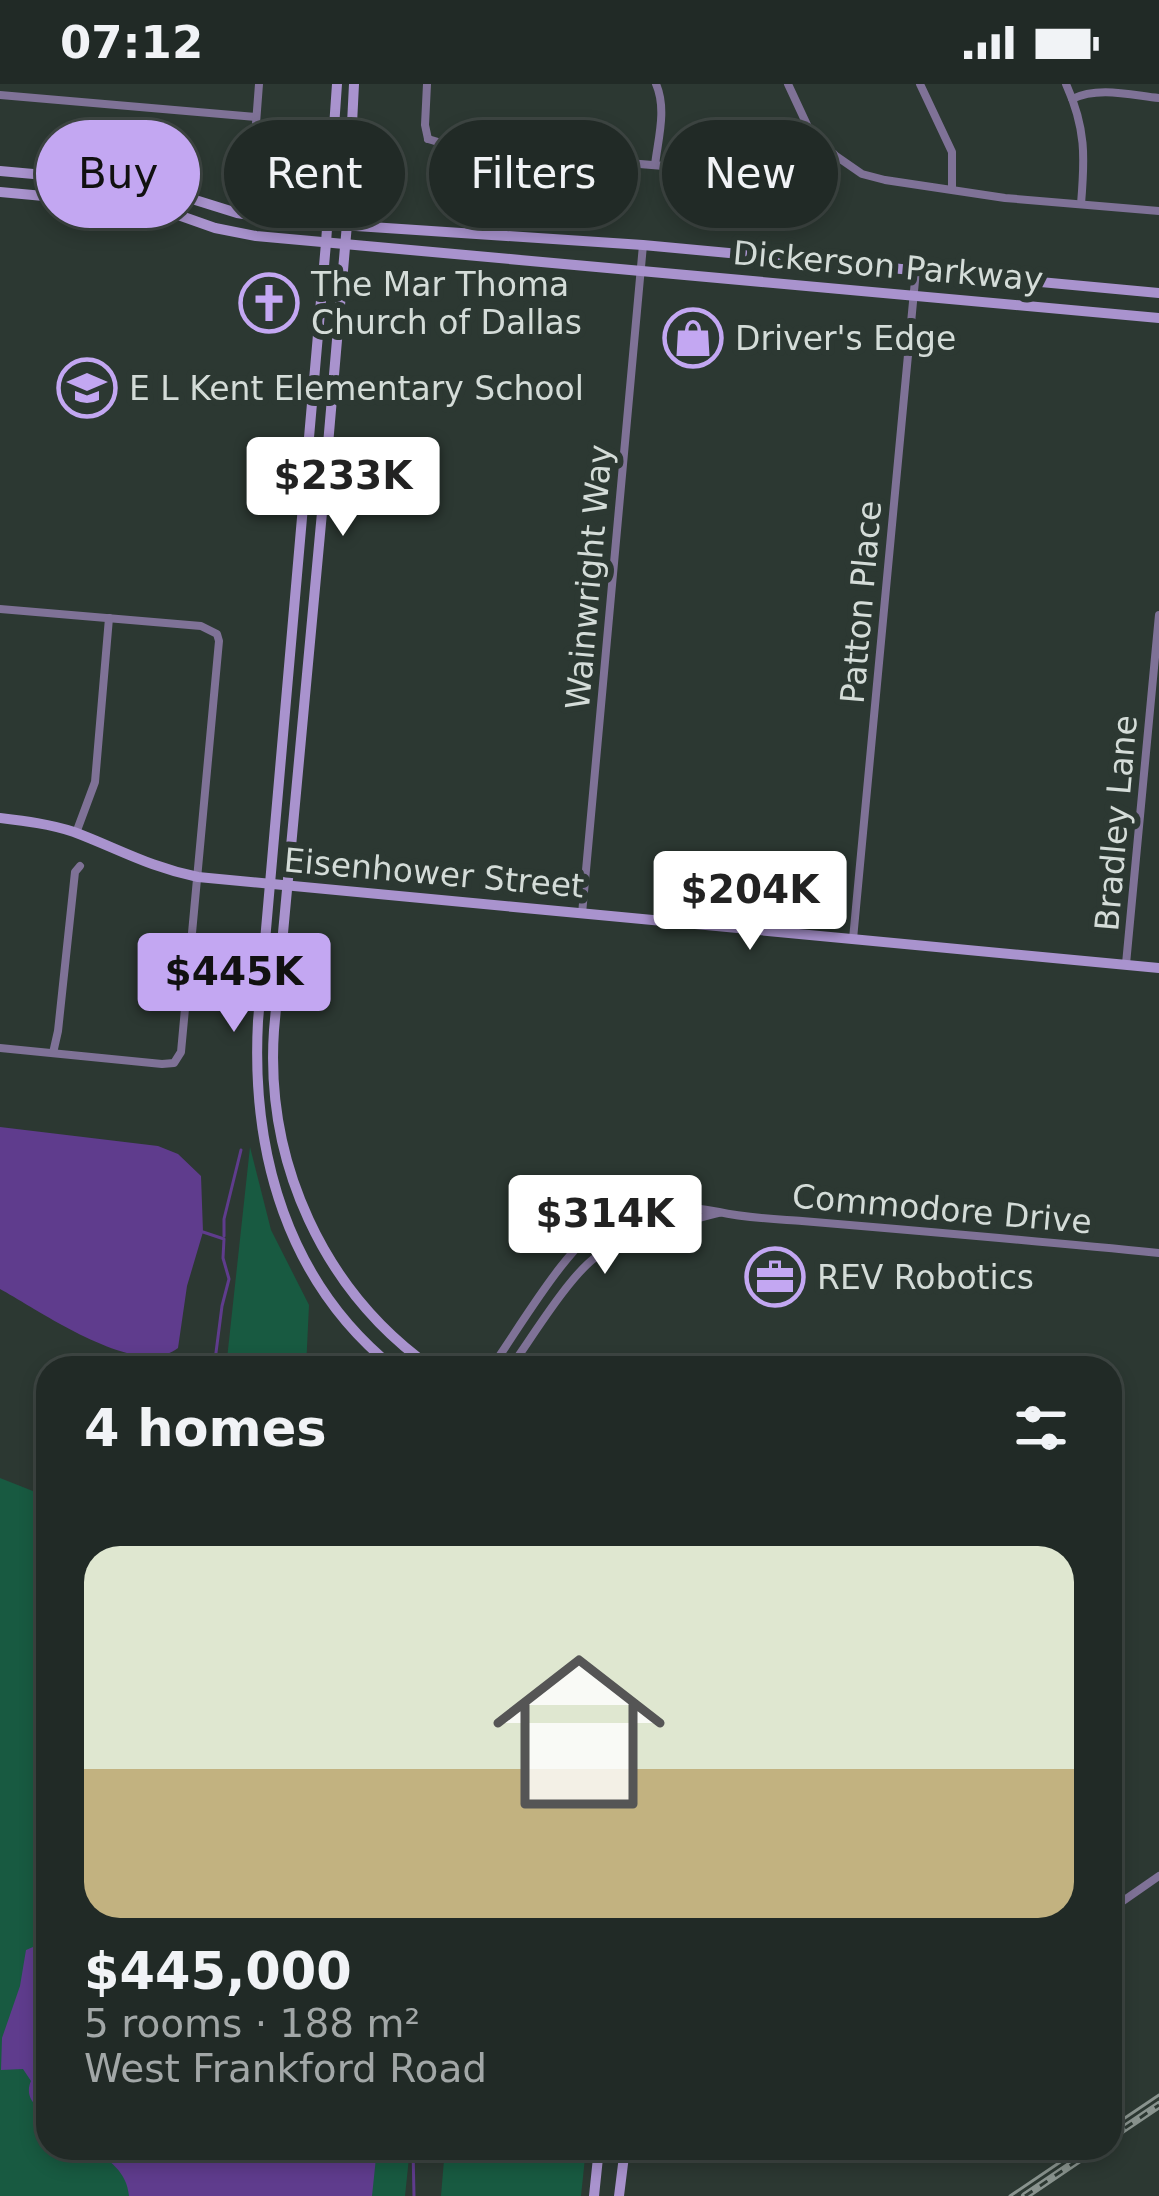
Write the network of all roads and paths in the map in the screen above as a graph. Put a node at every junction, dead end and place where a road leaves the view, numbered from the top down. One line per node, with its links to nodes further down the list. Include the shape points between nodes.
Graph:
1 (259, 84): 12 (street)
2 (337, 84): 14 (main road)
3 (354, 84): 15 (main road)
4 (427, 84): 17 (street)
5 (656, 84): 20 (street, via 662,110)
6 (788, 84): 16 (street)
7 (920, 84): 23 (street, via 952,152)
8 (1066, 84): 11 (street)
9 (0, 95): 12 (street)
10 (1159, 98): 11 (street, via 1097,92)
11 (1072, 99): 25 (street, via 1084,150)
12 (256, 117): 13 (street)
13 (256, 120)
14 (334, 120)
15 (352, 120)
16 (805, 120)
17 (428, 139): 18 (street); 20 (street)
18 (416, 150)
19 (838, 157): 23 (street, via 862,174)
20 (655, 165): 21 (street)
21 (662, 166)
22 (0, 171): 26 (main road, Dickerson Parkway, via 144,184)
23 (952, 188): 25 (street)
24 (0, 192): 31 (main road, Dickerson Parkway, via 130,204 224,231)
25 (1081, 204): 27 (street)
26 (224, 209)
27 (1159, 211)
28 (327, 228): 31 (main road)
29 (346, 228): 33 (main road)
30 (405, 228): 32 (main road, Dickerson Parkway)
31 (326, 243): 33 (main road, Dickerson Parkway); 46 (main road)
32 (643, 244): 34 (street, Wainwright Way); 35 (main road, Dickerson Parkway)
33 (345, 245): 34 (main road, Dickerson Parkway); 47 (main road)
34 (641, 270): 37 (main road, Dickerson Parkway); 48 (street, Wainwright Way)
35 (916, 270): 36 (main road, Dickerson Parkway); 37 (street, Patton Place)
36 (1159, 293)
37 (914, 295): 38 (main road, Dickerson Parkway); 49 (street, Patton Place)
38 (1159, 318)
39 (0, 609): 41 (street)
40 (1159, 615): 50 (street, Bradley Lane)
41 (109, 618): 43 (street, via 95,782); 45 (street, via 217,634)
42 (0, 818): 43 (main road, Eisenhower Street)
43 (76, 833): 45 (main road, Eisenhower Street)
44 (80, 866): 53 (street)
45 (198, 877): 46 (main road, Eisenhower Street); 53 (street, via 174,1063)
46 (269, 884): 47 (main road, Eisenhower Street); 60 (main road, via 256,1056 273,1181 314,1275)
47 (288, 886): 48 (main road, Eisenhower Street); 61 (main road, via 272,1061 283,1148 315,1235 355,1296)
48 (582, 914): 49 (main road, Eisenhower Street)
49 (854, 939): 50 (main road, Eisenhower Street)
50 (1126, 964): 51 (main road, Eisenhower Street)
51 (1159, 968)
52 (0, 1048): 53 (street)
53 (53, 1053)
54 (657, 1207): 55 (street, Commodore Drive); 56 (street); 57 (street, Commodore Drive, via 615,1216)
55 (720, 1213): 56 (street, Commodore Drive); 58 (street, Commodore Drive)
56 (662, 1228): 59 (street, Commodore Drive)
57 (577, 1246): 59 (street); 62 (street, Commodore Drive)
58 (1159, 1253)
59 (592, 1258): 63 (street, Commodore Drive)
60 (381, 1356)
61 (417, 1356)
62 (499, 1356)
63 (520, 1356)
64 (1159, 1876): 65 (street)
65 (1122, 1902)
66 (598, 2160): 68 (main road)
67 (624, 2160): 69 (main road)
68 (594, 2196)
69 (619, 2196)

